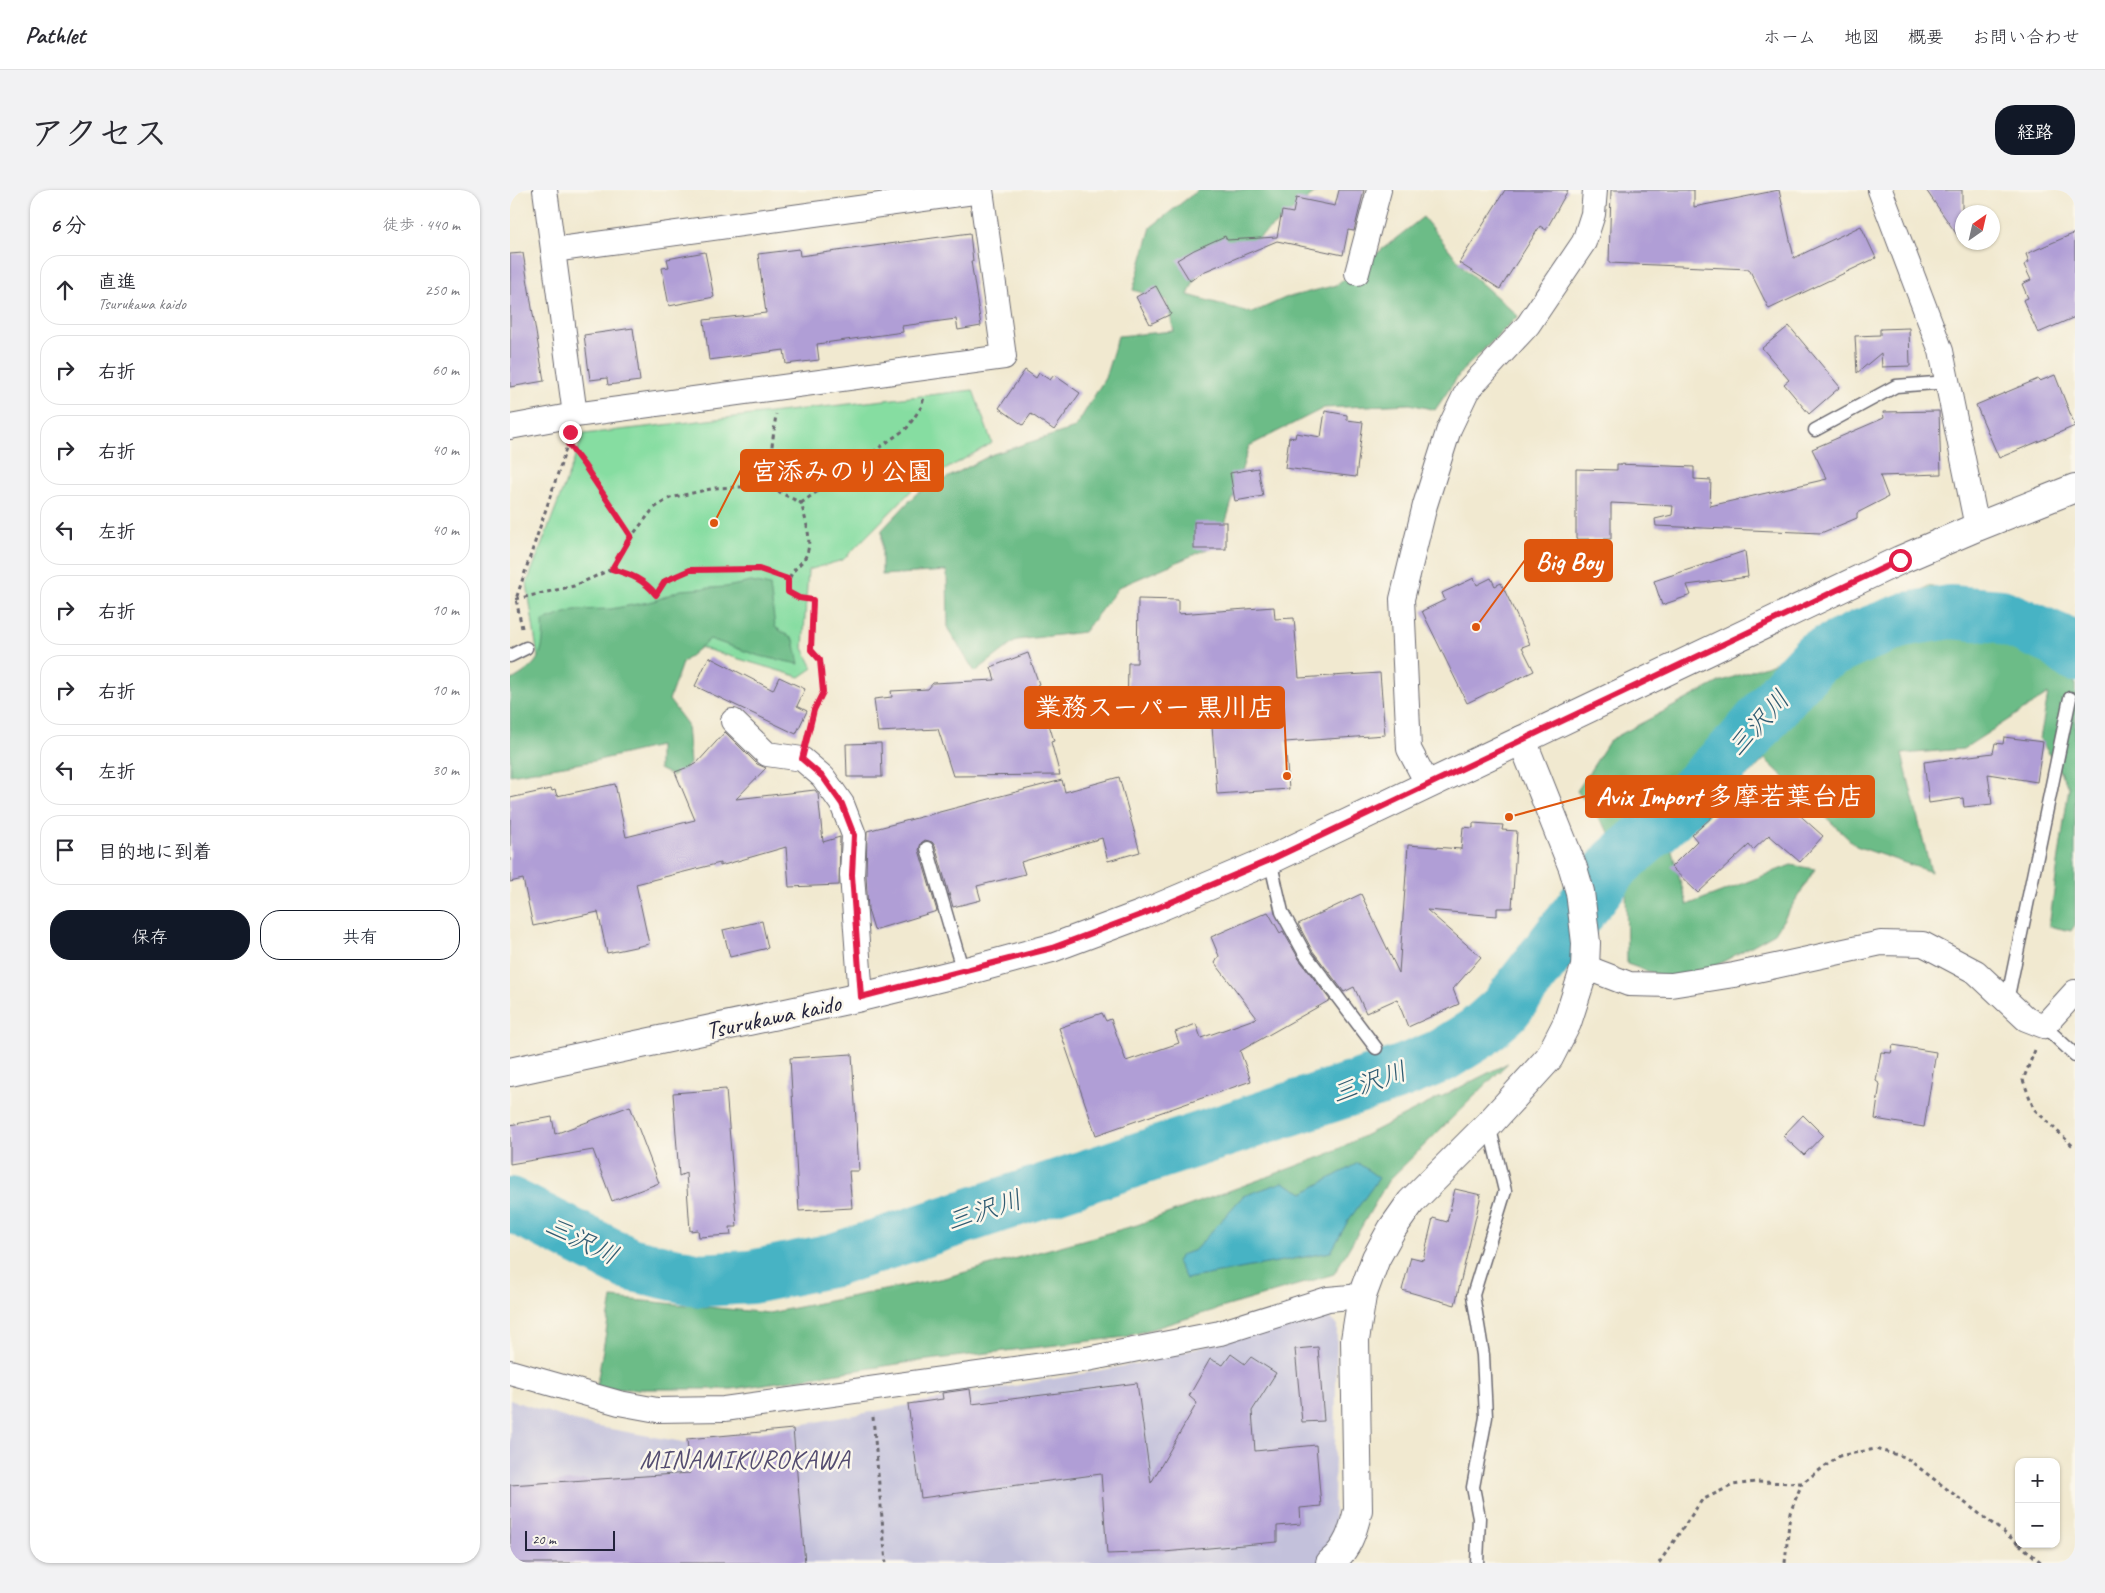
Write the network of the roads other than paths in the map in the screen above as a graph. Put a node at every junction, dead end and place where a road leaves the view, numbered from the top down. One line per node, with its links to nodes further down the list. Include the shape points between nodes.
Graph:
1 (545, 190): 6 (street)
2 (981, 190): 6 (street); 9 (street, via 1004,357)
3 (1379, 190): 7 (street)
4 (1595, 190): 19 (street, via 1593,214 1584,242 1528,325 1467,391 1449,429 1425,505 1402,599 1409,749)
5 (1880, 190): 8 (street, via 1941,351)
6 (553, 250): 9 (street)
7 (1357, 273)
8 (1948, 382): 11 (lane, via 1896,386); 13 (street)
9 (575, 415): 10 (street)
10 (510, 428)
11 (1815, 430)
12 (2075, 488): 13 (main road, Tsurukawa kaido)
13 (1977, 526): 18 (main road, Tsurukawa kaido)
14 (526, 648): 15 (lane)
15 (510, 656)
16 (2070, 698): 26 (lane)
17 (733, 721): 25 (street, via 767,754 802,759 823,777 842,804 854,835 852,875)
18 (1522, 740): 19 (main road, Tsurukawa kaido); 22 (main road, via 1580,892)
19 (1428, 785): 21 (main road, Tsurukawa kaido)
20 (927, 848): 23 (lane)
21 (1270, 860): 23 (main road, Tsurukawa kaido, via 1143,914 1052,948); 28 (lane, via 1282,912 1300,946)
22 (1586, 961): 26 (street, via 1629,984 1671,985 1734,975 1881,943 1922,944 1976,972); 31 (main road, via 1567,1023 1549,1058)
23 (963, 972): 25 (main road, Tsurukawa kaido)
24 (2075, 992): 27 (street)
25 (861, 997): 30 (main road, Tsurukawa kaido)
26 (2007, 1001): 27 (street, via 2026,1019)
27 (2044, 1026): 29 (lane)
28 (1376, 1048)
29 (2075, 1055)
30 (510, 1072)
31 (1489, 1124): 32 (main road, via 1411,1202 1376,1258); 35 (lane, via 1505,1191 1473,1295 1483,1355 1486,1417 1473,1487 1479,1518)
32 (1362, 1296): 33 (street, via 1328,1299 1220,1333 1097,1357 724,1409 657,1410 619,1403); 34 (main road, via 1355,1340 1358,1510 1353,1531)
33 (510, 1372)
34 (1339, 1560)
35 (1478, 1563)

